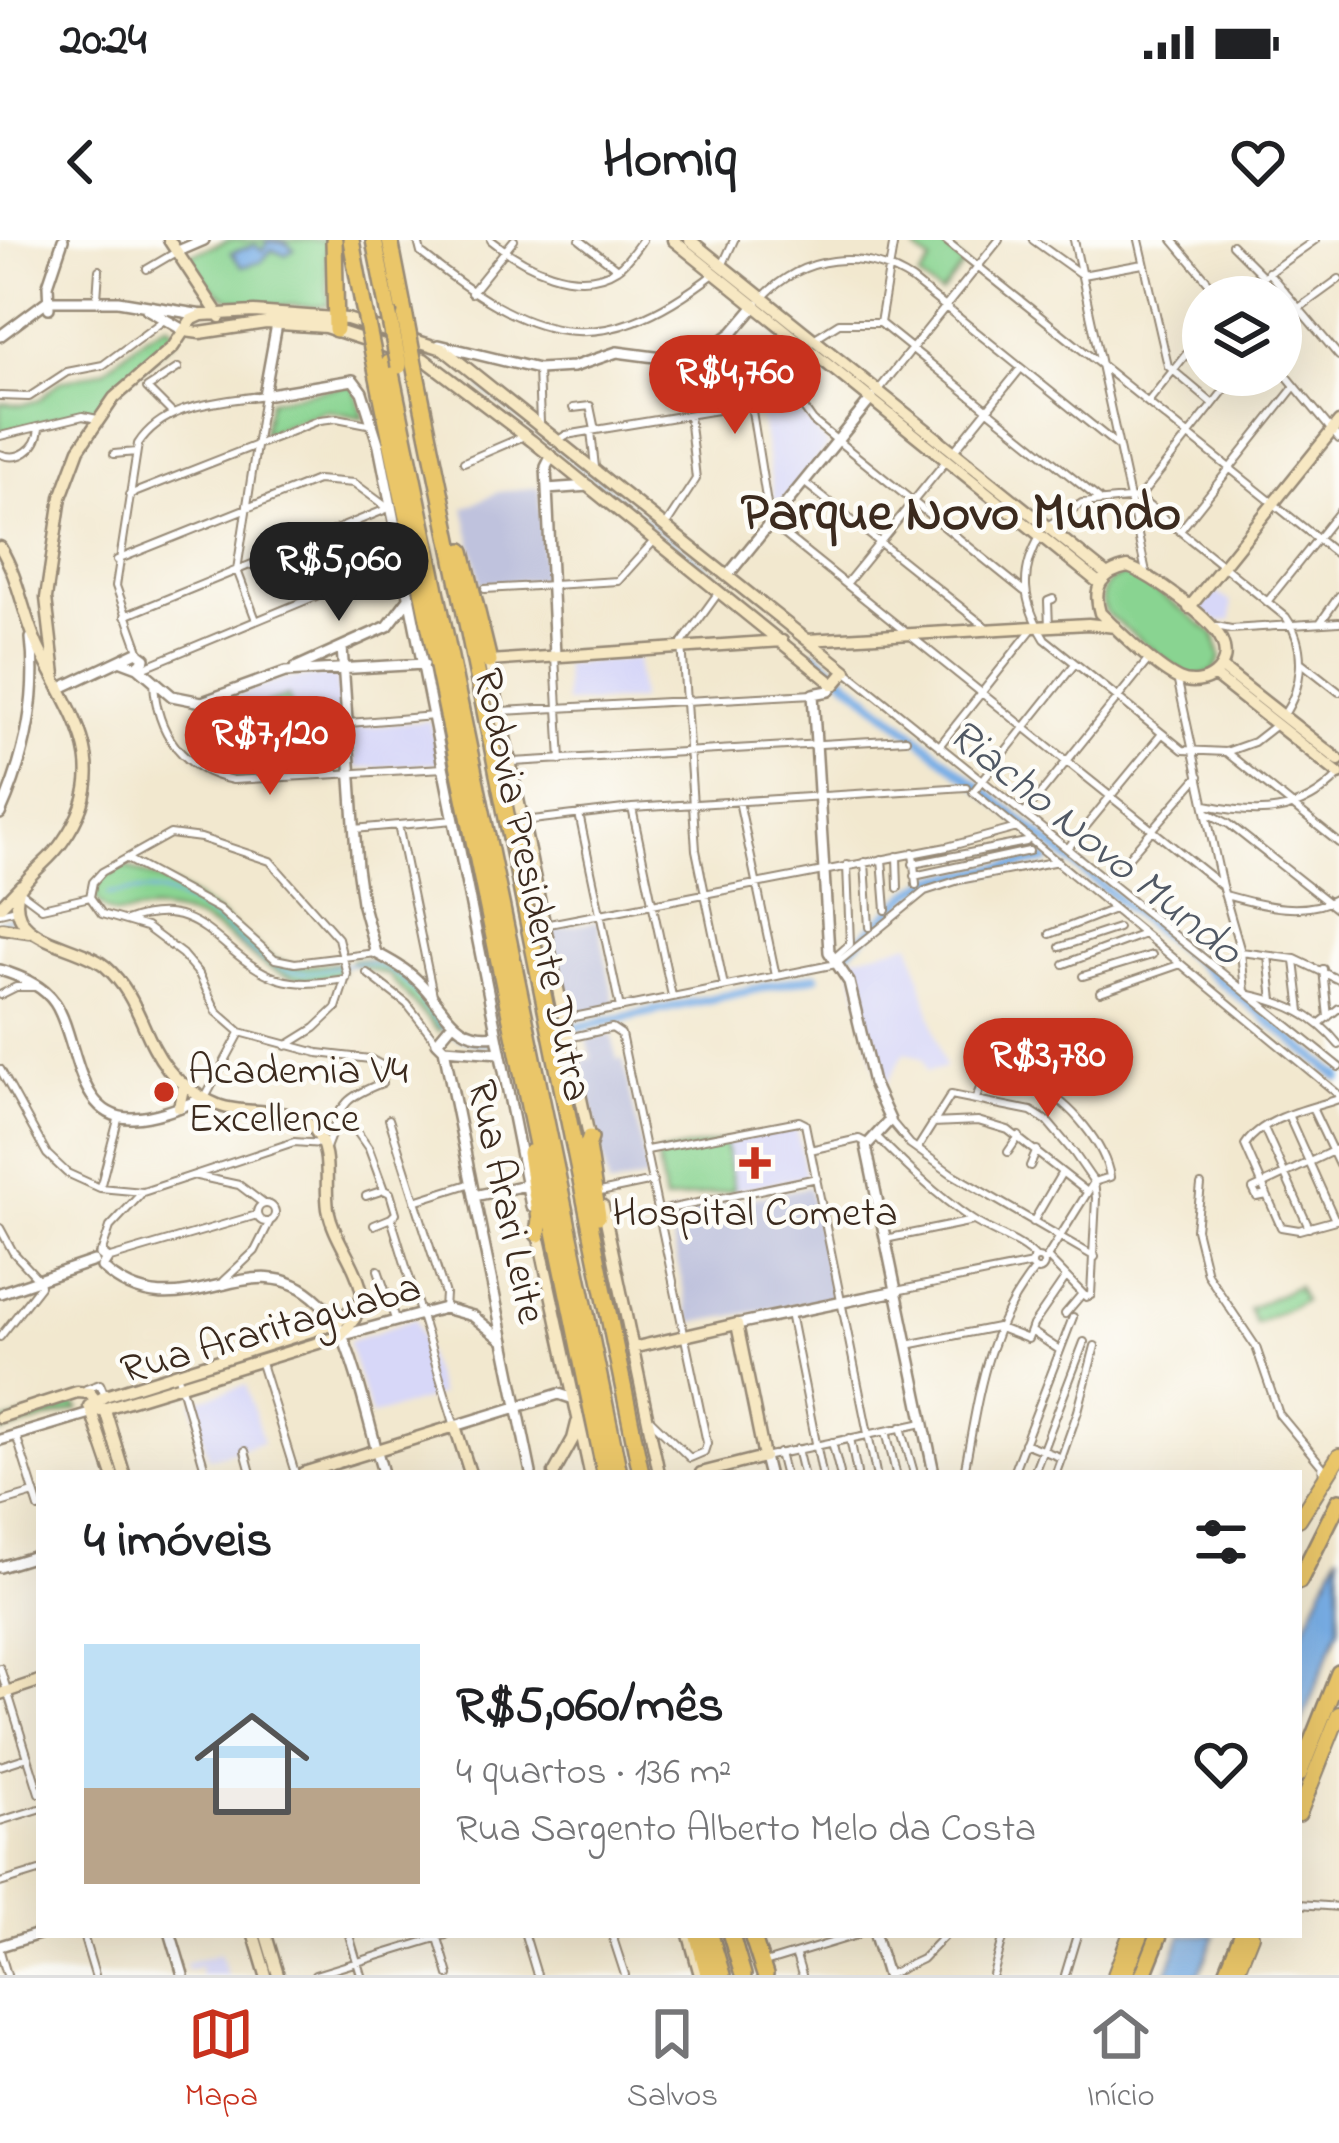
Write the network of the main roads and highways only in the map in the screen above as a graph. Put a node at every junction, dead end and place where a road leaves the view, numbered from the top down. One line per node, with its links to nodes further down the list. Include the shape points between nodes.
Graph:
1 (169, 240): 10 (main road)
2 (334, 240): 17 (highway)
3 (351, 240): 11 (highway, Rodovia Presidente Dutra)
4 (364, 240): 11 (highway, Rodovia Presidente Dutra)
5 (374, 240): 11 (highway, Rodovia Presidente Dutra)
6 (390, 240): 11 (highway, Rodovia Presidente Dutra)
7 (674, 240): 9 (main road)
8 (691, 240): 9 (main road)
9 (718, 269): 24 (main road)
10 (199, 284): 12 (main road); 13 (main road)
11 (383, 310): 20 (highway, Rodovia Presidente Dutra, bridge); 20 (highway, Rodovia Presidente Dutra, bridge); 22 (highway, Rodovia Presidente Dutra, bridge, via 416,374)
12 (236, 313): 13 (main road); 15 (main road)
13 (217, 314): 18 (main road); 19 (main road)
14 (300, 315): 15 (main road); 16 (main road); 17 (main road)
15 (252, 319): 16 (main road); 18 (main road)
16 (277, 324): 17 (main road)
17 (345, 325): 25 (main road, via 439,367 719,592); 25 (main road, via 434,345 728,575)
18 (231, 328): 19 (main road)
19 (184, 331): 26 (main road, via 128,383 79,449 63,491)
20 (388, 362): 22 (highway, Rodovia Presidente Dutra); 39 (highway, Rodovia Presidente Dutra)
21 (1337, 430): 27 (main road)
22 (425, 481): 36 (highway, via 450,504); 39 (highway, via 413,497); 52 (highway, Rodovia Presidente Dutra, via 456,570); 68 (highway, Rodovia Presidente Dutra)
23 (0, 547): 29 (main road)
24 (1102, 579): 27 (main road, via 1128,567); 28 (main road)
25 (744, 600): 33 (main road); 34 (main road)
26 (46, 601): 29 (main road); 32 (main road)
27 (1190, 608): 37 (main road, via 1222,642)
28 (1100, 613): 30 (main road); 31 (main road)
29 (32, 618): 32 (main road); 35 (main road)
30 (1088, 624): 31 (main road); 33 (main road)
31 (1115, 627): 37 (main road, via 1183,684)
32 (48, 638): 35 (main road); 38 (main road)
33 (806, 640): 34 (main road); 34 (main road, via 840,678)
34 (785, 641): 36 (main road)
35 (38, 658): 38 (main road)
36 (488, 661): 50 (main road)
37 (1218, 672): 40 (main road)
38 (58, 682): 43 (main road, via 85,742 90,777 65,839)
39 (443, 692): 48 (highway, Rodovia Presidente Dutra)
40 (1280, 720): 41 (main road); 42 (main road)
41 (1339, 760)
42 (1339, 774)
43 (22, 887): 44 (main road); 46 (main road, via 24,918); 46 (main road, via 18,915)
44 (0, 910)
45 (1, 928): 46 (main road)
46 (36, 934): 47 (main road, via 111,973 152,1048)
47 (184, 1084): 49 (main road); 53 (main road, via 236,1110 297,1117 324,1147 329,1212 352,1269 354,1304)
48 (526, 1085): 51 (highway); 67 (highway, Rodovia Presidente Dutra)
49 (179, 1107)
50 (590, 1138): 52 (highway); 54 (main road)
51 (538, 1234): 58 (main road)
52 (599, 1267): 69 (highway, Rodovia Presidente Dutra)
53 (336, 1328): 55 (main road, Rua Araritaguaba); 55 (main road, Rua Araritaguaba, via 260,1360)
54 (632, 1348): 70 (main road); 71 (main road, via 736,1324 764,1457)
55 (179, 1378): 57 (main road, Rua Araritaguaba)
56 (58, 1398): 57 (main road); 57 (main road, via 88,1392); 59 (main road)
57 (98, 1401): 61 (main road); 62 (main road)
58 (578, 1414): 65 (main road); 66 (main road)
59 (0, 1417)
60 (1339, 1454): 73 (highway)
61 (111, 1470)
62 (123, 1470)
63 (309, 1470): 64 (main road, via 455,1426)
64 (469, 1470)
65 (556, 1470)
66 (589, 1470)
67 (604, 1470)
68 (622, 1470)
69 (644, 1470)
70 (658, 1470)
71 (713, 1470)
72 (1339, 1501): 74 (highway)
73 (1302, 1514)
74 (1302, 1575)
75 (1339, 1673): 79 (highway)
76 (36, 1682): 77 (main road)
77 (4, 1692)
78 (1339, 1714): 80 (highway)
79 (1302, 1766)
80 (1302, 1806)
81 (255, 1938): 93 (main road)
82 (267, 1938): 94 (main road)
83 (694, 1938): 95 (highway)
84 (694, 1938): 95 (main road)
85 (721, 1938): 96 (highway)
86 (751, 1938): 97 (highway)
87 (752, 1938): 92 (highway)
88 (1129, 1938): 98 (highway)
89 (1140, 1938): 99 (highway)
90 (1158, 1938): 100 (highway)
91 (1241, 1938): 101 (highway)
92 (768, 1971)
93 (266, 1975)
94 (278, 1975)
95 (704, 1975)
96 (732, 1975)
97 (754, 1975)
98 (1115, 1975)
99 (1125, 1975)
100 (1143, 1975)
101 (1227, 1975)

